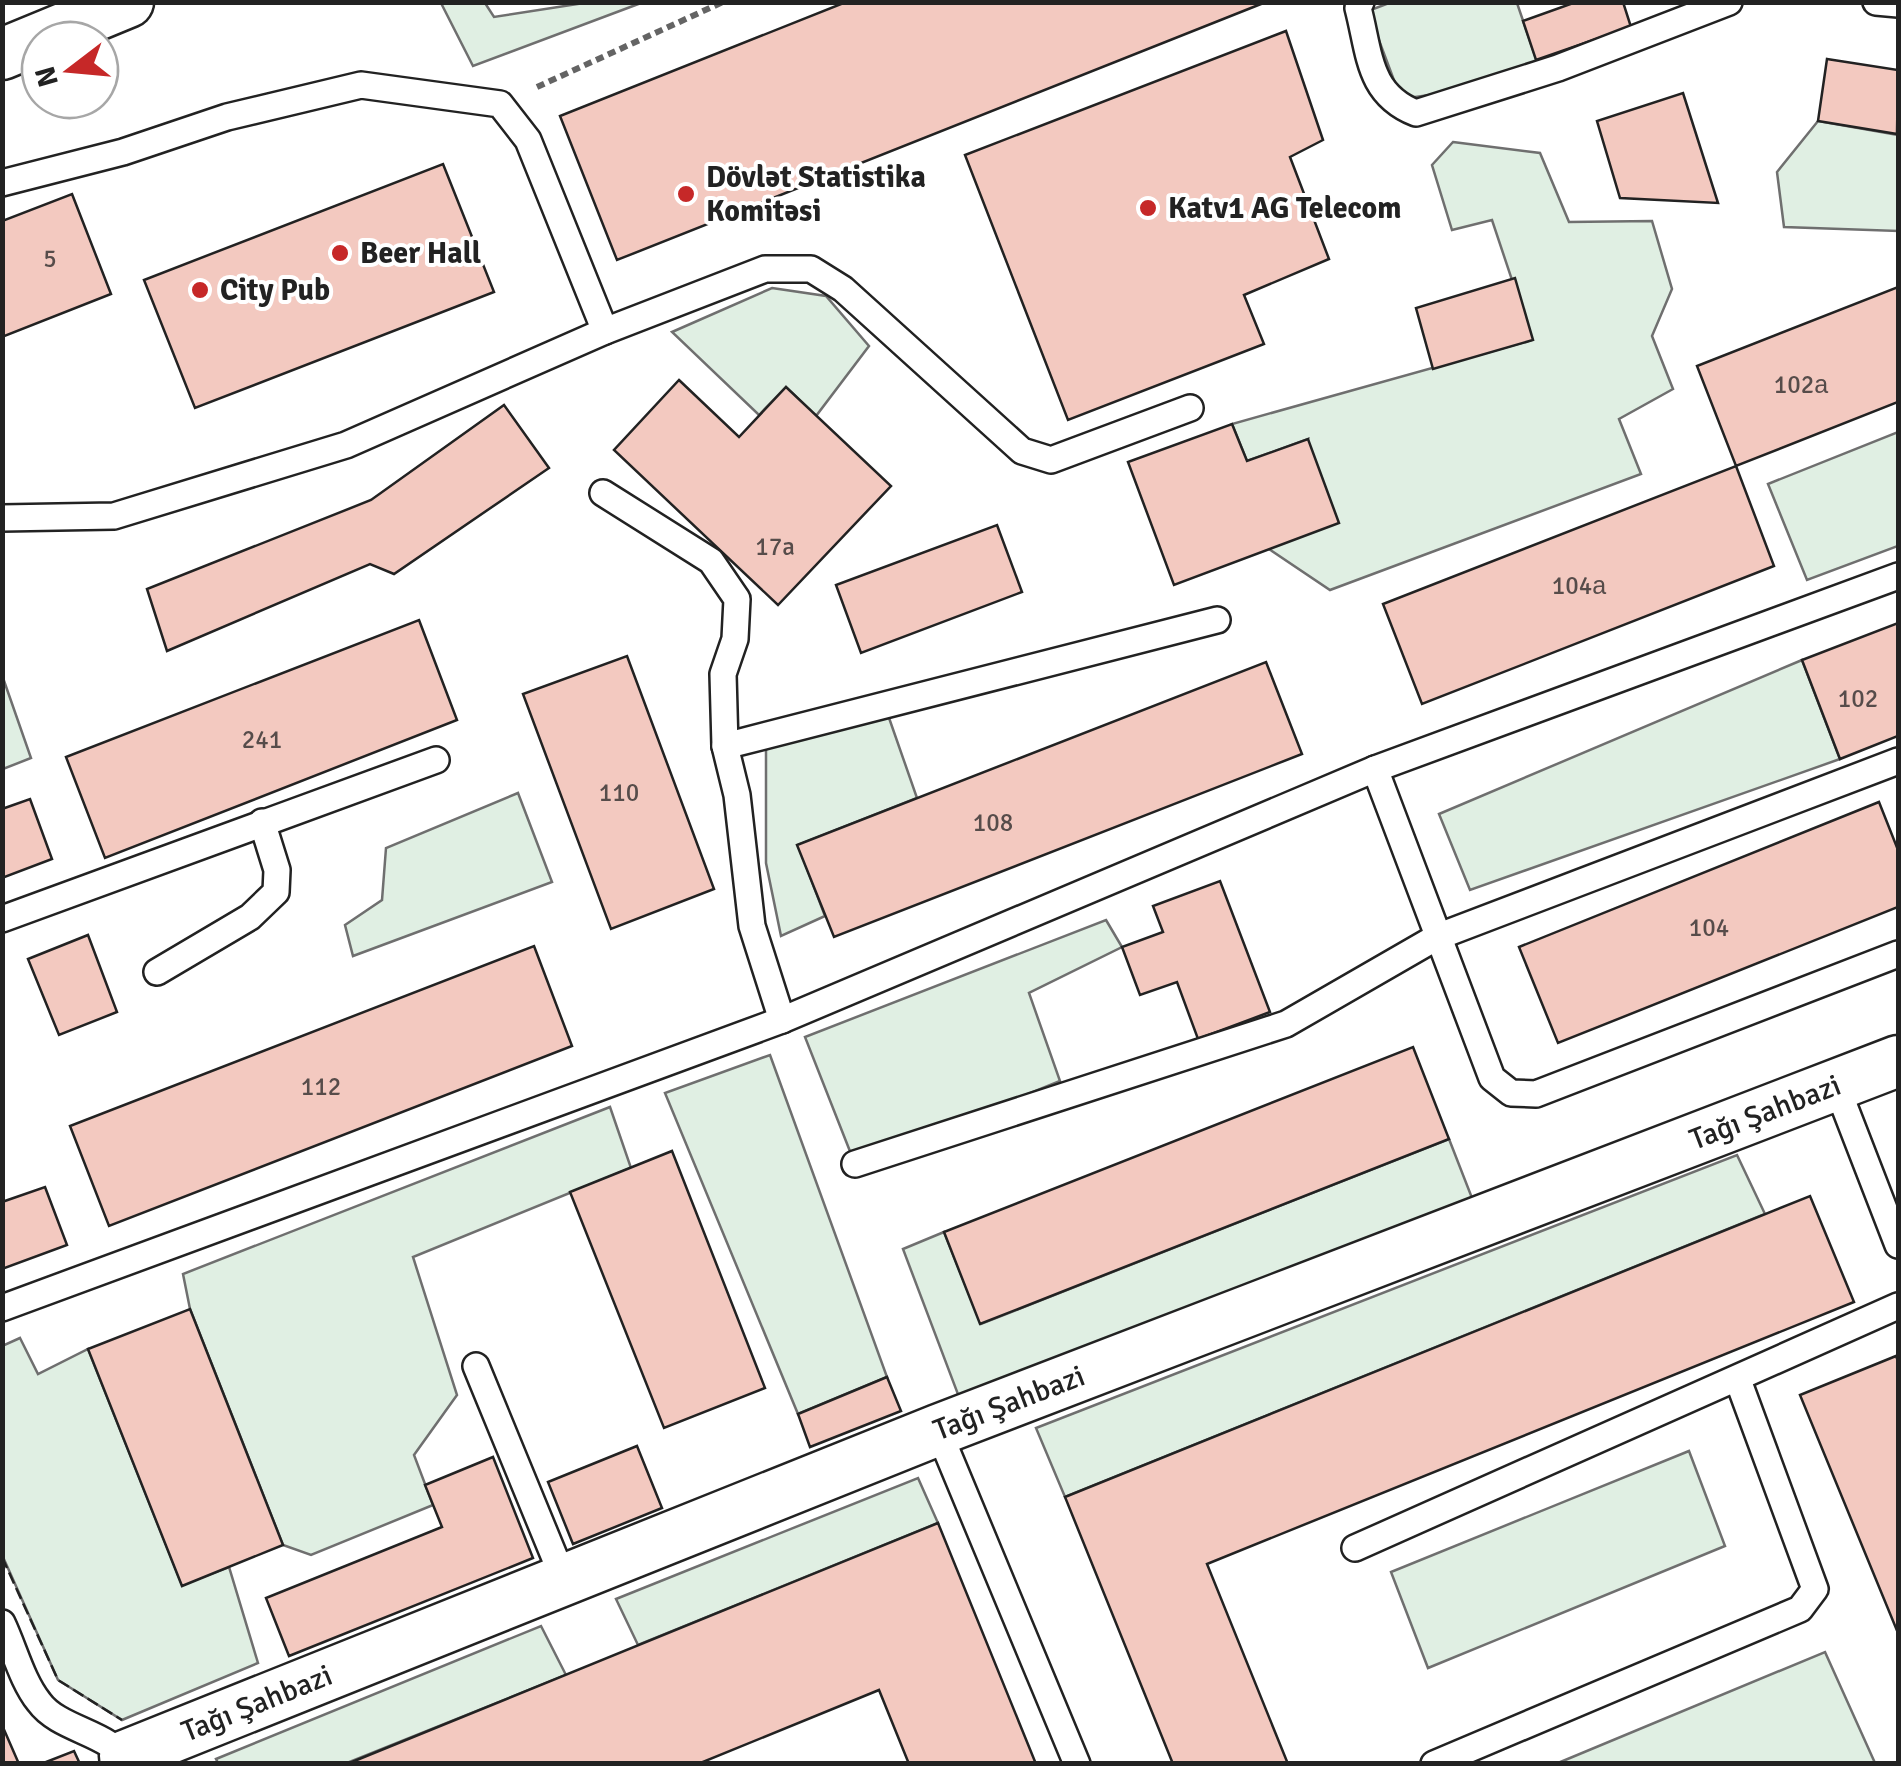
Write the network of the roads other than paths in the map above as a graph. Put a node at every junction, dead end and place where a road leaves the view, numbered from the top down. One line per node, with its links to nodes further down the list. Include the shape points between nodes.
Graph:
1 (128, 2): 6 (street)
2 (1361, 2): 3 (lane, via 1378,89 1416,113 1558,68)
3 (1729, 2)
4 (1876, 2): 5 (lane)
5 (1898, 4)
6 (2, 54)
7 (2, 183): 8 (lane, via 361,85 500,104 528,140)
8 (605, 331): 9 (lane, via 765,269 811,268 843,288 1022,451 1051,460); 11 (lane, via 346,445 114,516)
9 (1190, 408)
10 (603, 492): 14 (lane, via 711,561 736,600 735,640 723,674)
11 (2, 518)
12 (1898, 576): 17 (lane)
13 (1217, 620): 14 (lane)
14 (725, 746): 23 (lane, via 752,926)
15 (436, 760): 18 (lane)
16 (1898, 761): 20 (lane)
17 (1375, 770): 20 (lane); 23 (lane)
18 (262, 822): 19 (lane); 22 (lane, via 277,870 276,892 250,917)
19 (2, 919)
20 (1437, 937): 21 (lane, via 1492,1078 1511,1093 1536,1094); 26 (lane, via 1286,1024)
21 (1898, 954)
22 (157, 972)
23 (782, 1020): 29 (lane)
24 (1898, 1061): 25 (street, Tağı Şahbazi)
25 (1836, 1085): 27 (lane); 32 (street, Tağı Şahbazi)
26 (856, 1164)
27 (1898, 1245)
28 (1898, 1306): 31 (lane)
29 (2, 1308)
30 (476, 1366): 34 (lane)
31 (1738, 1380): 33 (lane); 38 (lane, via 1814,1590 1800,1609)
32 (938, 1430): 34 (street, Tağı Şahbazi); 37 (lane)
33 (1355, 1548)
34 (564, 1580): 36 (street, Tağı Şahbazi)
35 (2, 1624): 36 (lane, via 39,1703)
36 (126, 1760)
37 (1077, 1764)
38 (1434, 1764)

